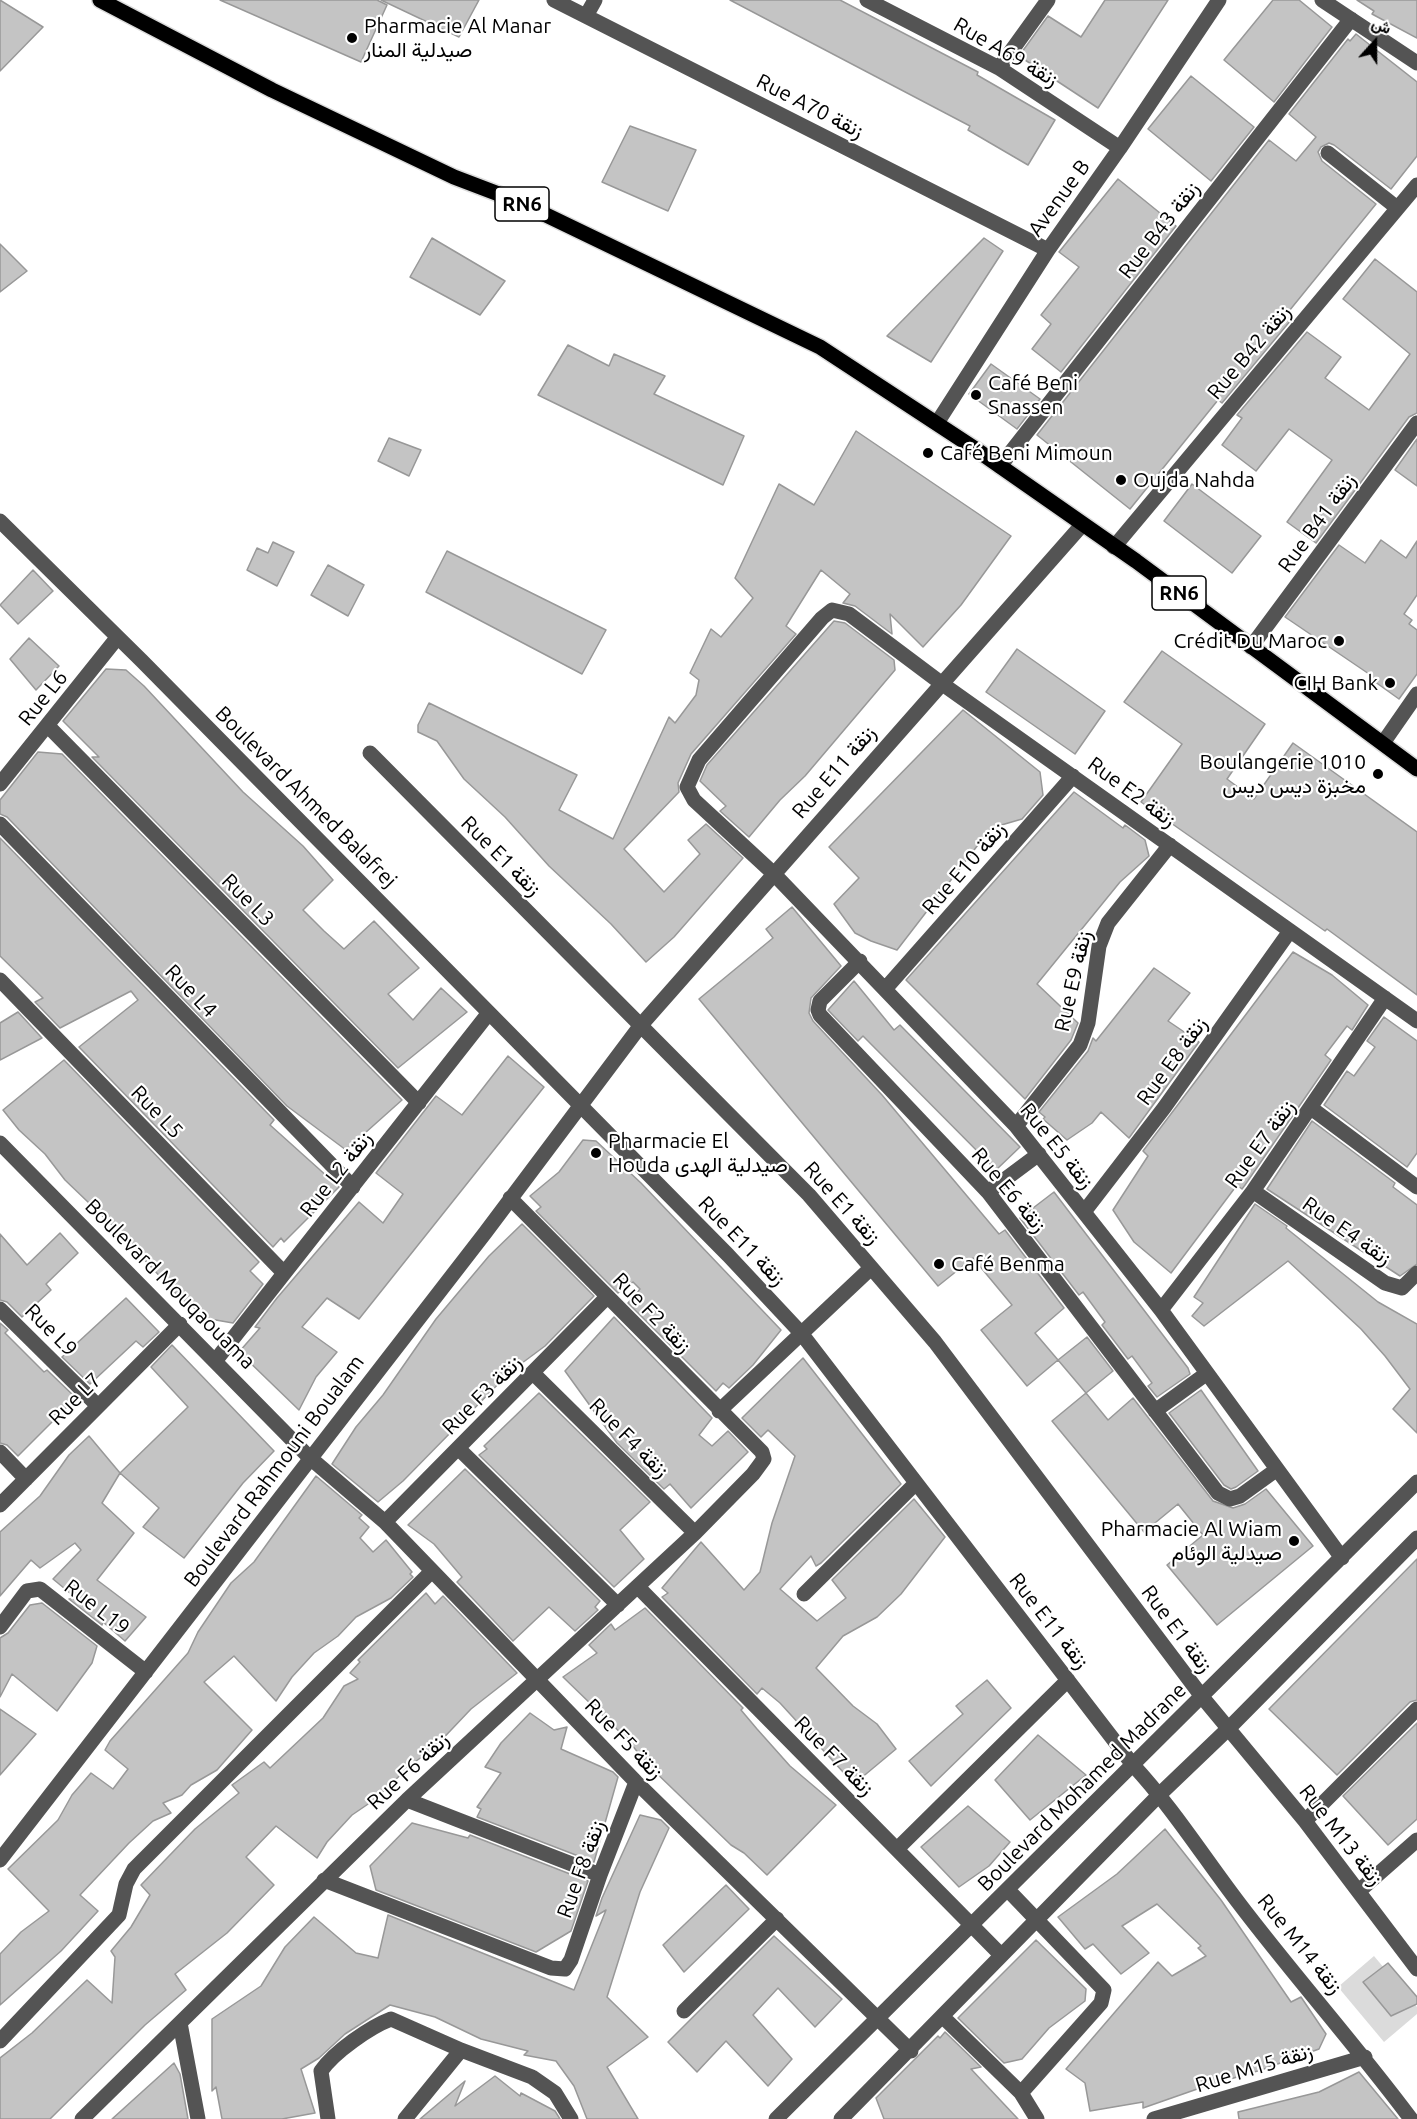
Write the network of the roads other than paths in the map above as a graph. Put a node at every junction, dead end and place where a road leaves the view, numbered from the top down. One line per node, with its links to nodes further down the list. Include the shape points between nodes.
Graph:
1 (100, 0): 17 (main road, RN6, via 272,90 454,177 517,201 810,342)
2 (554, 0): 8 (street, Rue A70 زنقة)
3 (595, 0): 8 (street)
4 (867, 0): 11 (street, Rue A69 زنقة)
5 (1048, 0): 11 (street)
6 (1219, 0): 12 (street, Avenue B)
7 (1322, 0): 9 (street)
8 (586, 16): 16 (street, Rue A70 زنقة)
9 (1351, 19): 10 (street); 19 (street, Rue B43 زنقة)
10 (1417, 63)
11 (999, 68): 12 (street, Rue A69 زنقة)
12 (1120, 148): 16 (street, Avenue B)
13 (1328, 153): 15 (street)
14 (1417, 185): 15 (street, Rue B42 زنقة)
15 (1396, 207): 22 (street, Rue B42 زنقة)
16 (1048, 250): 17 (street, Avenue B)
17 (937, 423): 19 (main road, RN6)
18 (1417, 423): 24 (street, Rue B41 زنقة)
19 (1000, 466): 21 (main road, RN6)
20 (0, 521): 23 (street, Boulevard Ahmed Balafrej)
21 (1082, 525): 22 (main road, RN6); 25 (street, Rue E11 زنقة)
22 (1114, 547): 24 (main road, RN6)
23 (117, 638): 27 (street, Rue L6); 42 (street, Boulevard Ahmed Balafrej)
24 (1251, 647): 28 (main road, RN6)
25 (941, 683): 31 (street, Rue E2 زنقة); 33 (street, Rue E2 زنقة, via 849,614 832,610 699,760 687,787); 36 (street, Rue E11 زنقة)
26 (1417, 694): 28 (street)
27 (48, 726): 32 (street, Rue L6); 45 (street, Rue L3)
28 (1383, 743): 30 (main road, RN6)
29 (370, 753): 44 (street, Rue E1 زنقة)
30 (1417, 769)
31 (1073, 776): 35 (street, Rue E2 زنقة); 40 (street, Rue E10 زنقة)
32 (0, 784)
33 (694, 800): 36 (street, Rue E5 زنقة)
34 (0, 824): 51 (street, Rue L4)
35 (1170, 845): 37 (street, Rue E2 زنقة); 48 (street, Rue E9 زنقة, via 1108,923 1099,946 1088,1023 1080,1045)
36 (773, 873): 38 (street, Rue E5 زنقة); 44 (street, Rue E11 زنقة)
37 (1290, 931): 41 (street, Rue E2 زنقة); 56 (street, Rue E8 زنقة, via 1164,1108)
38 (860, 961): 40 (street, Rue E5 زنقة); 54 (street, Rue E6 زنقة, via 820,1001 818,1011)
39 (0, 980): 58 (street, Rue L5)
40 (886, 988): 48 (street, Rue E5 زنقة)
41 (1385, 998): 43 (street, Rue E2 زنقة); 47 (street, Rue E7 زنقة)
42 (488, 1014): 45 (street, Rue L2 زنقة); 46 (street, Boulevard Ahmed Balafrej)
43 (1417, 1021)
44 (640, 1025): 46 (street, Rue E11 زنقة); 57 (street, Rue E1 زنقة, via 809,1195)
45 (419, 1103): 51 (street, Rue L2 زنقة)
46 (579, 1105): 55 (street, Boulevard Rahmouni Boualam); 64 (street, Rue E11 زنقة)
47 (1311, 1108): 52 (street); 53 (street, Rue E7 زنقة)
48 (1016, 1126): 50 (street, Rue E5 زنقة)
49 (0, 1143): 63 (street, Boulevard Mouqaouama)
50 (1038, 1154): 54 (street); 56 (street, Rue E5 زنقة)
51 (353, 1187): 58 (street, Rue L2 زنقة)
52 (1417, 1187)
53 (1253, 1191): 59 (street, Rue E4 زنقة, via 1385,1283 1402,1288); 62 (street, Rue E7 زنقة)
54 (988, 1192): 70 (street, Rue E6 زنقة)
55 (510, 1198): 60 (street, Rue F2 زنقة); 74 (street, Boulevard Rahmouni Boualam)
56 (1084, 1212): 62 (street, Rue E5 زنقة)
57 (871, 1268): 64 (street); 92 (street, Rue E1 زنقة, via 935,1342)
58 (284, 1273): 65 (street, Rue L2 زنقة)
59 (1417, 1273)
60 (607, 1297): 66 (street, Rue F3 زنقة); 69 (street, Rue F2 زنقة)
61 (0, 1309): 68 (street, Rue L9)
62 (1161, 1310): 67 (street, Rue E5 زنقة)
63 (180, 1324): 65 (street, Boulevard Mouqaouama); 68 (street, Rue L7)
64 (801, 1333): 69 (street); 78 (street, Rue E11 زنقة)
65 (216, 1360): 74 (street, Boulevard Mouqaouama)
66 (534, 1374): 71 (street, Rue F3 زنقة); 81 (street, Rue F4 زنقة)
67 (1206, 1374): 70 (street); 75 (street, Rue E5 زنقة)
68 (98, 1406): 76 (street, Rue L7)
69 (719, 1411): 73 (street, Rue F2 زنقة)
70 (1155, 1411): 75 (street, Rue E6 زنقة, via 1224,1497 1240,1496)
71 (458, 1448): 80 (street, Rue F3 زنقة); 87 (street)
72 (0, 1452): 76 (street)
73 (765, 1456): 81 (street, Rue F6 زنقة, via 753,1474)
74 (309, 1457): 80 (street, Rue F5 زنقة); 89 (street, Boulevard Rahmouni Boualam)
75 (1276, 1470): 83 (street, Rue E5 زنقة)
76 (26, 1479): 79 (street, Rue L7)
77 (1417, 1482): 83 (street, Boulevard Mohamed Madrane)
78 (916, 1483): 86 (street); 91 (street, Rue E11 زنقة)
79 (0, 1505)
80 (385, 1522): 84 (street, Rue F5 زنقة)
81 (695, 1533): 85 (street, Rue F6 زنقة)
82 (1417, 1538): 94 (street)
83 (1342, 1558): 92 (street, Boulevard Mohamed Madrane)
84 (432, 1571): 90 (street, Rue F5 زنقة); 116 (street, via 134,1869 119,1915)
85 (638, 1587): 87 (street, Rue F6 زنقة); 101 (street, Rue F7 زنقة)
86 (804, 1594)
87 (618, 1605): 90 (street, Rue F6 زنقة)
88 (0, 1627): 89 (street, Rue L19, via 27,1591 40,1589)
89 (146, 1672): 102 (street, Boulevard Rahmouni Boualam)
90 (537, 1680): 96 (street, Rue F5 زنقة); 98 (street, Rue F6 زنقة)
91 (1068, 1680): 95 (street, Rue E11 زنقة); 101 (street)
92 (1203, 1698): 94 (street, Rue E1 زنقة); 95 (street, Boulevard Mohamed Madrane)
93 (1417, 1710): 99 (street)
94 (1229, 1728): 97 (street); 99 (street, Rue M13 زنقة)
95 (1133, 1765): 97 (street, Rue E11 زنقة); 105 (street, Boulevard Mohamed Madrane)
96 (636, 1782): 103 (street, Rue F8 زنقة); 107 (street, Rue F5 زنقة)
97 (1160, 1794): 108 (street); 119 (street, Rue M14 زنقة, via 1239,1903)
98 (406, 1800): 103 (street); 104 (street, Rue F6 زنقة)
99 (1305, 1821): 106 (street, Rue M13 زنقة)
100 (1417, 1840): 106 (street)
101 (897, 1849): 109 (street, Rue F7 زنقة)
102 (0, 1860)
103 (600, 1875): 104 (street, Rue F8 زنقة, via 566,1969 552,1968)
104 (324, 1880): 115 (street, Rue F6 زنقة)
105 (1008, 1890): 108 (street); 109 (street, Boulevard Mohamed Madrane)
106 (1359, 1891): 111 (street, Rue M13 زنقة)
107 (777, 1918): 112 (street); 114 (street, Rue F5 زنقة)
108 (1038, 1919): 110 (street); 120 (street, via 1101,1985 1104,1996)
109 (973, 1924): 110 (street, Rue F7 زنقة); 114 (street, Boulevard Mohamed Madrane)
110 (1000, 1954): 113 (street)
111 (1417, 1969)
112 (684, 2011)
113 (943, 2017): 118 (street); 120 (street)
114 (877, 2018): 118 (street, Rue F5 زنقة); 126 (street, Boulevard Mohamed Madrane)
115 (180, 2023): 121 (street, Rue F6 زنقة); 122 (street)
116 (0, 2041)
117 (461, 2050): 123 (street, via 407,2024 391,2019 380,2023 327,2062 321,2071); 124 (street); 125 (street, via 532,2077 555,2093)
118 (910, 2051): 127 (street)
119 (1365, 2057): 129 (street, Rue M15 زنقة); 130 (street, Rue M14 زنقة)
120 (1021, 2093): 128 (street)
121 (82, 2119)
122 (198, 2119)
123 (328, 2119)
124 (405, 2119)
125 (571, 2119)
126 (776, 2119)
127 (841, 2119)
128 (1037, 2119)
129 (1154, 2119)
130 (1411, 2119)

